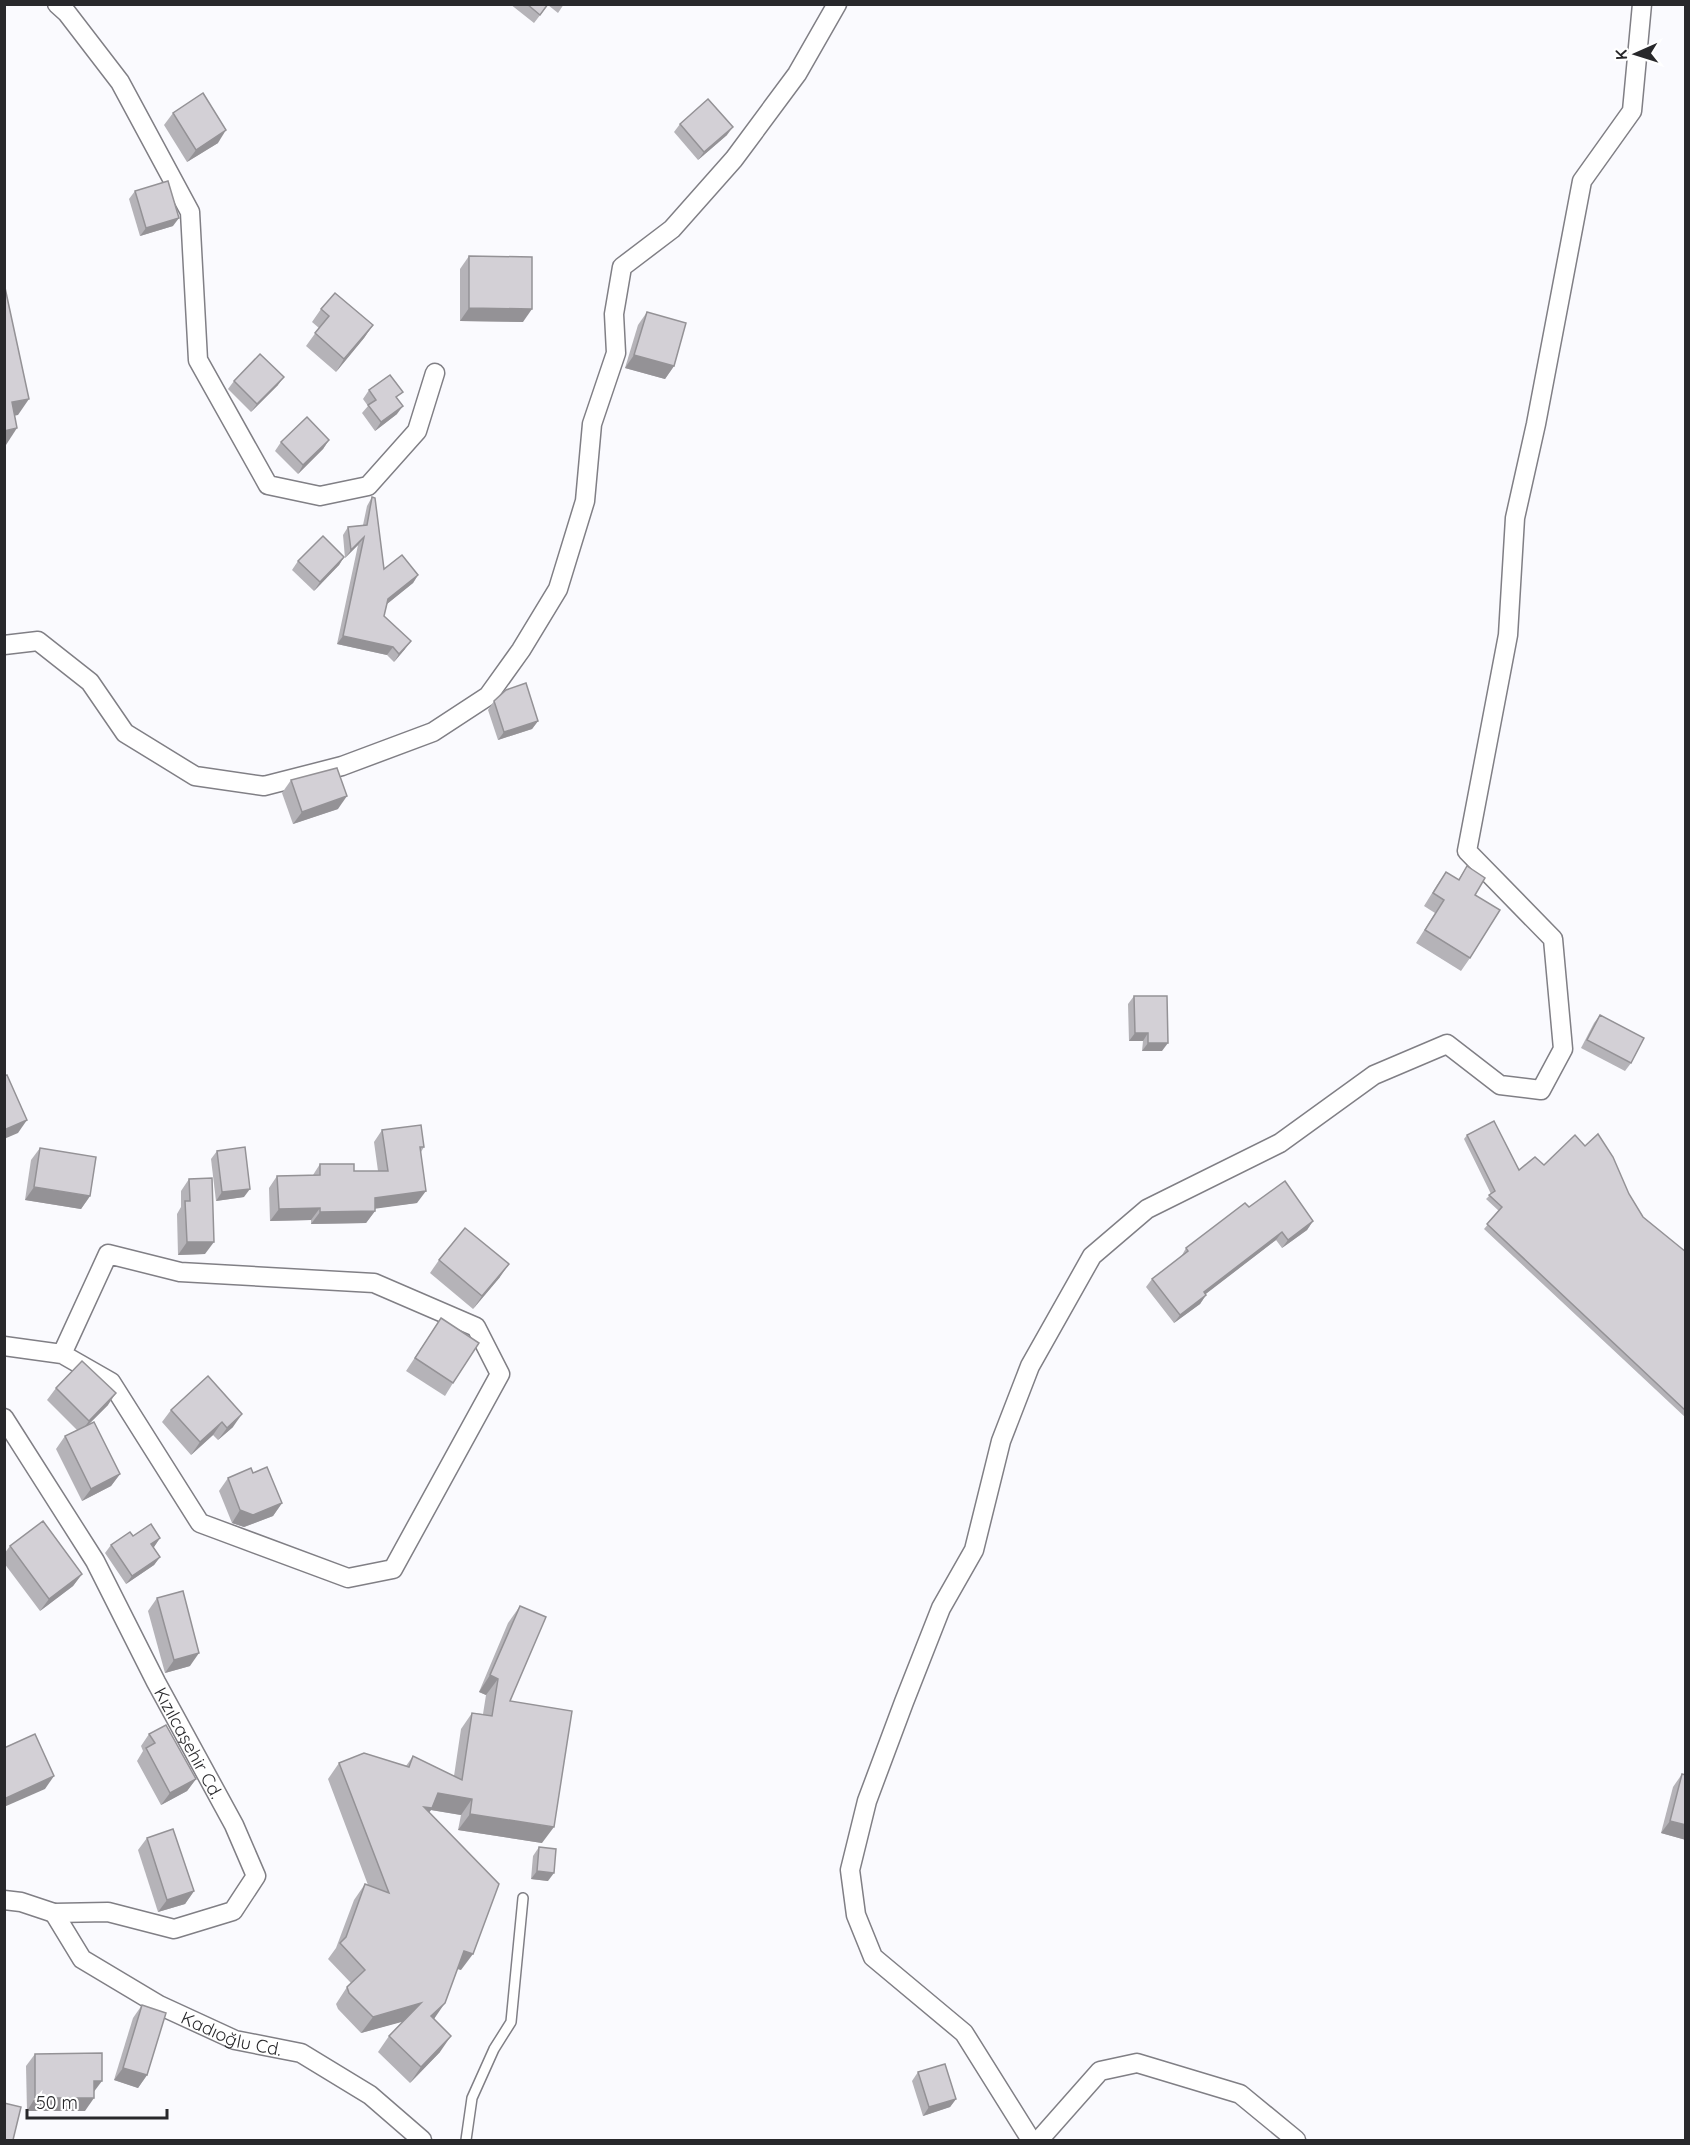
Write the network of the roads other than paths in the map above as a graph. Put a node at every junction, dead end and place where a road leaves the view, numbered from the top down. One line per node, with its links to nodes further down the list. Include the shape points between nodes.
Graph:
1 (57, 4): 4 (street, via 120,82 190,212 198,360 268,484 320,496 368,486 417,431)
2 (837, 4): 5 (street, via 797,74 734,159 672,229 622,267 614,314 616,353 592,424 585,501 558,589 488,696 433,732 342,766 264,786 195,776 125,733 90,682 38,641)
3 (1642, 4): 14 (street, via 1632,111 1582,181 1515,518 1508,635 1467,851 1553,939 1563,1049 1541,1090 1500,1085 1447,1044 1374,1075 1280,1143 1147,1209 1092,1256 1030,1366 1001,1441 974,1550 941,1608 867,1801 850,1870 856,1915 873,1957 964,2033)
4 (435, 373)
5 (4, 645)
6 (4, 1347): 7 (street)
7 (62, 1354): 7 (street, via 111,1382 200,1523 348,1578 393,1569 500,1374 476,1328 374,1283 180,1272 108,1254)
8 (4, 1418): 11 (street, Kızılcaşehir Cd., via 95,1561 234,1825 255,1876 233,1911 174,1929 108,1912)
9 (523, 1898): 13 (lane, via 511,2022 472,2098)
10 (4, 1900): 11 (street)
11 (54, 1913): 12 (street, Kadıoğlu Cd., via 82,1959 159,2005 235,2040 301,2053 370,2095)
12 (423, 2140)
13 (466, 2140)
14 (1031, 2140)
15 (1039, 2140): 16 (street, via 1100,2072 1137,2063 1240,2094)
16 (1296, 2140)

